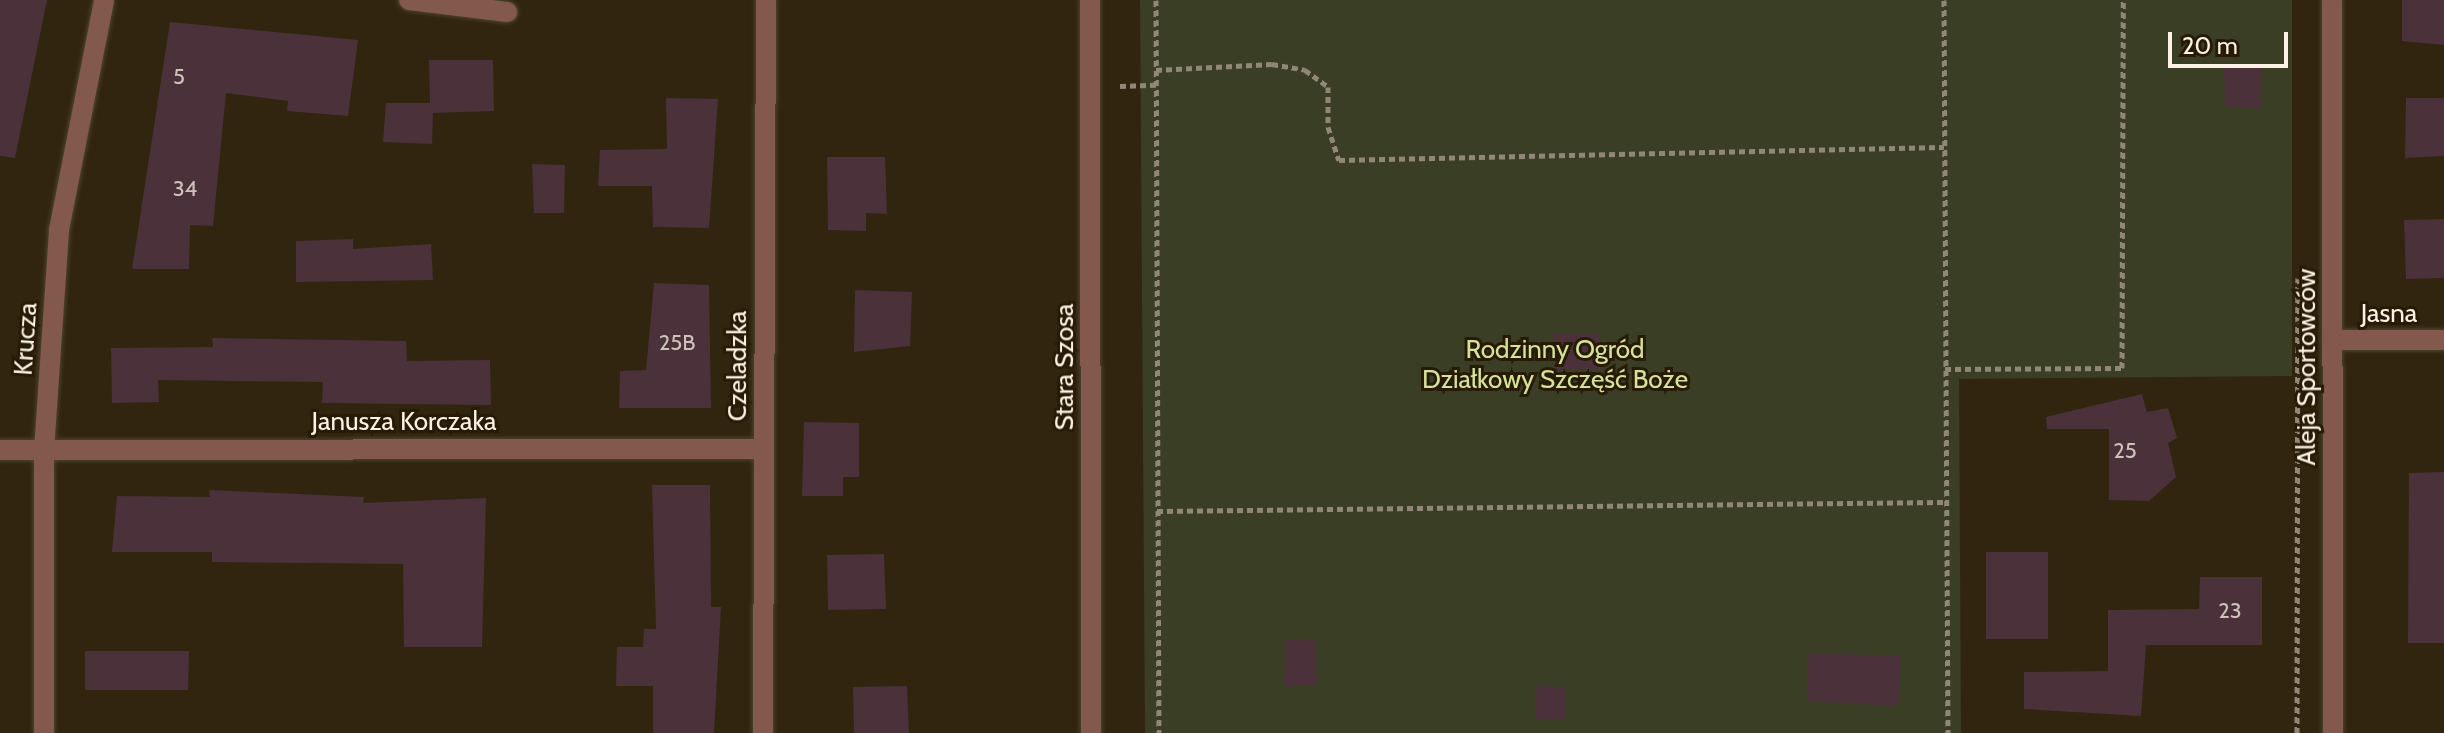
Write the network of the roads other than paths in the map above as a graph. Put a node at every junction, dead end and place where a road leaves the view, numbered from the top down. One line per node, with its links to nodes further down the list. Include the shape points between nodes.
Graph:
1 (104, 0): 11 (street, Krucza, via 59,230)
2 (409, 0): 6 (street)
3 (766, 0): 9 (street, Czeladzka)
4 (1090, 0): 14 (street, Stara Szosa)
5 (2332, 0): 7 (street, Aleja Sportowców)
6 (507, 12)
7 (2333, 340): 8 (street, Jasna); 15 (street, Aleja Sportowców)
8 (2444, 340)
9 (763, 449): 11 (street, Janusza Korczaka); 13 (street, Czeladzka)
10 (0, 450): 11 (street, Janusza Korczaka)
11 (44, 451): 12 (street, Krucza)
12 (44, 733)
13 (763, 733)
14 (1091, 733)
15 (2333, 733)

